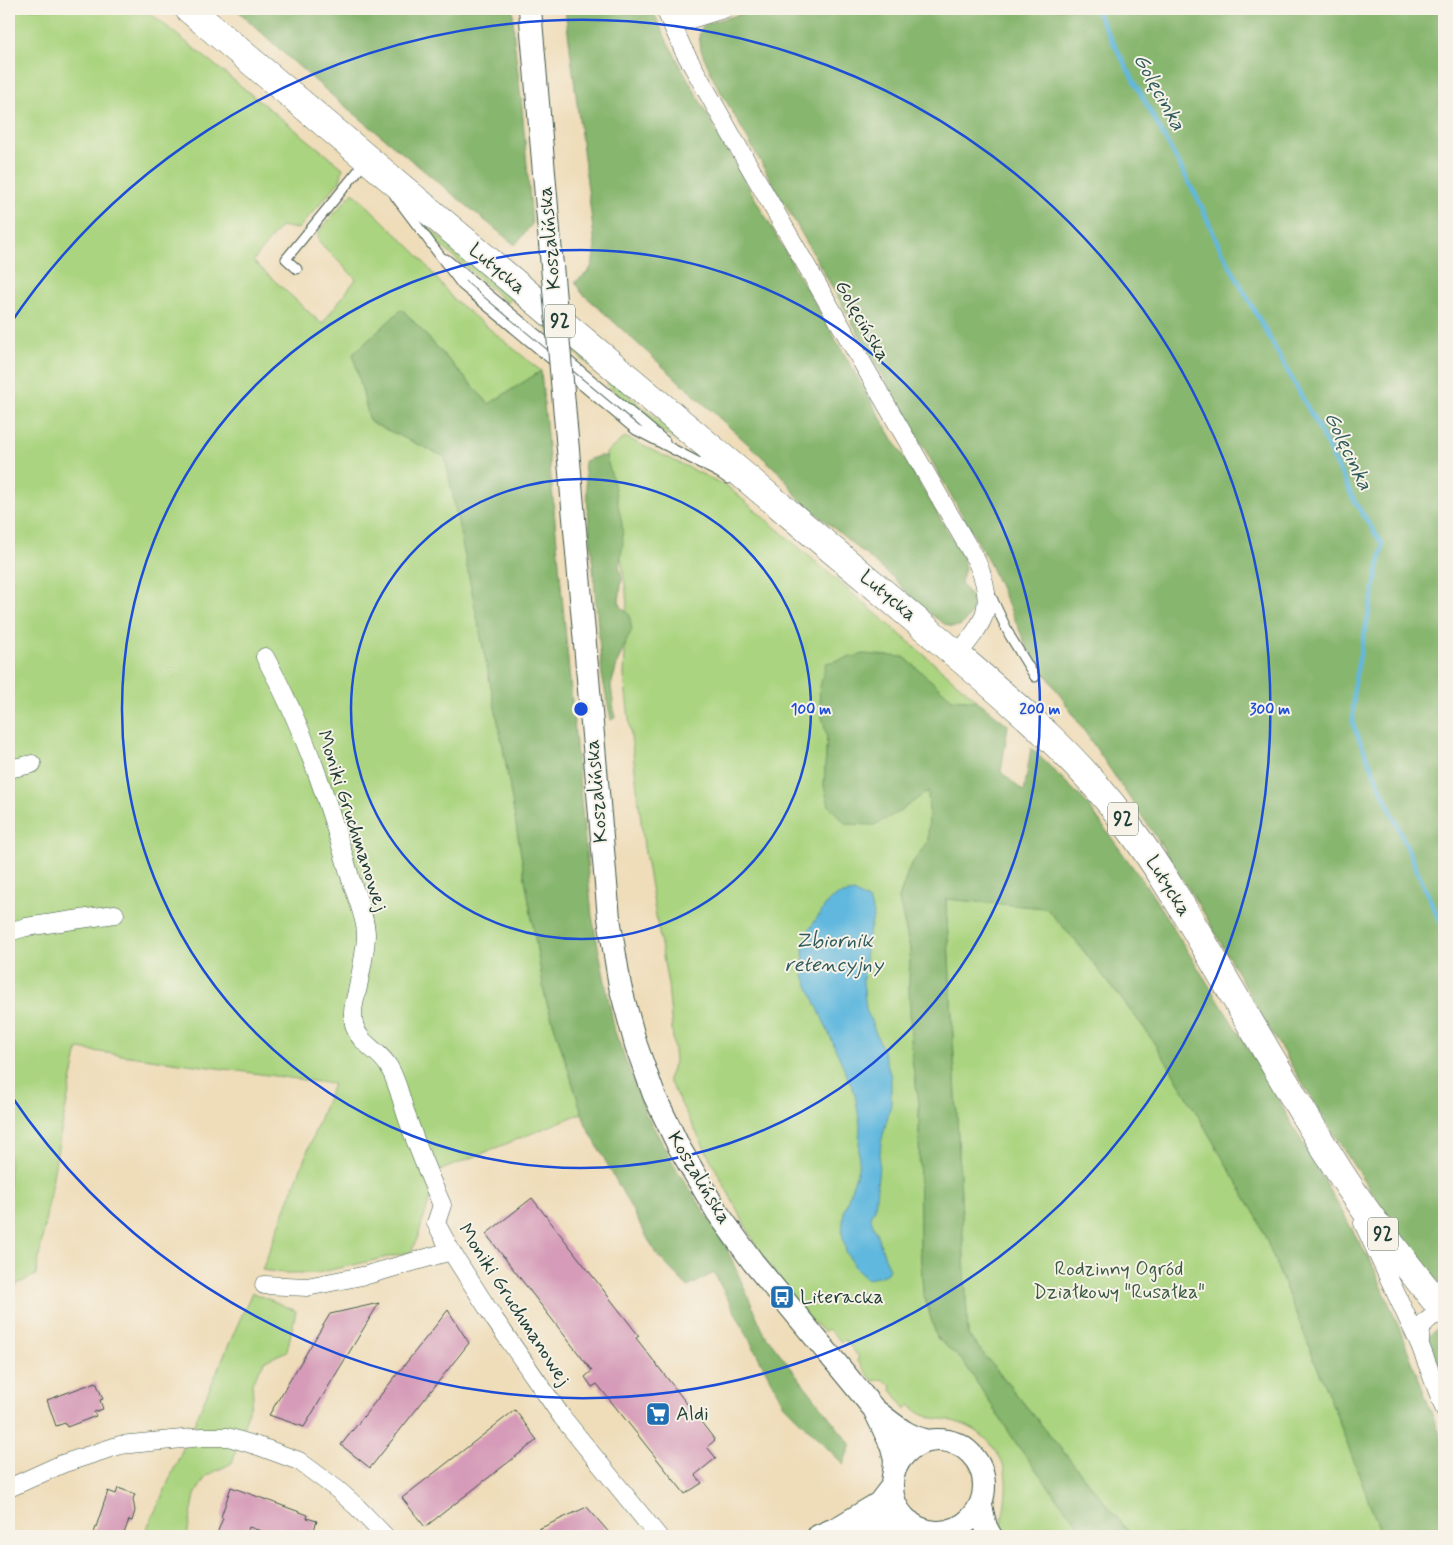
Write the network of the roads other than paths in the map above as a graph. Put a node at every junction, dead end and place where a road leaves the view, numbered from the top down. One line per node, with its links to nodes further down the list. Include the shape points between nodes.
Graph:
1 (189, 9): 5 (main road, Lutycka / 92)
2 (530, 9): 24 (street, Koszalińska, bridge, via 609,918 620,986 654,1095 694,1174 753,1262)
3 (724, 9): 4 (street)
4 (668, 17): 9 (street, Golęcińska, via 737,145 977,562)
5 (367, 160): 6 (lane, via 286,259); 7 (lane, via 462,285 636,430); 10 (main road, Lutycka / 92)
6 (298, 270)
7 (733, 483)
8 (860, 584): 10 (lane)
9 (986, 585): 11 (street, Golęcińska, via 985,613); 13 (lane, via 1010,636)
10 (898, 605): 11 (main road, Lutycka / 92)
11 (957, 655): 18 (main road, Lutycka / 92, via 1061,749 1121,816 1178,901)
12 (265, 657): 19 (street, Moniki Gruchmanowej, via 284,691 319,780 366,933 354,1003 354,1026 366,1045 383,1058 395,1078 442,1205 436,1223)
13 (1035, 677)
14 (32, 764): 15 (street)
15 (9, 769)
16 (115, 914): 17 (street)
17 (9, 932)
18 (1327, 1153): 21 (main road, Lutycka / 92, via 1385,1238); 22 (street)
19 (451, 1252): 20 (street, via 367,1275 307,1287); 33 (street, Moniki Gruchmanowej, via 562,1417)
20 (264, 1286)
21 (1444, 1311): 22 (street, via 1423,1324)
22 (1420, 1345): 23 (street)
23 (1444, 1408)
24 (874, 1409): 25 (street, Koszalińska, via 905,1433); 26 (street, Koszalińska, via 895,1460)
25 (930, 1441): 26 (street, via 914,1447 902,1457); 28 (street, via 946,1441 961,1446 976,1459 983,1475 984,1492)
26 (893, 1479): 29 (street, via 894,1500); 30 (street, via 879,1503)
27 (9, 1488): 32 (street, via 62,1464 120,1445 203,1437 228,1438 299,1461 338,1490)
28 (980, 1506): 31 (street); 35 (street)
29 (910, 1522): 30 (street, via 887,1520); 31 (street, via 924,1530)
30 (839, 1527): 34 (street)
31 (959, 1533)
32 (386, 1536)
33 (658, 1536)
34 (818, 1536)
35 (991, 1536)

